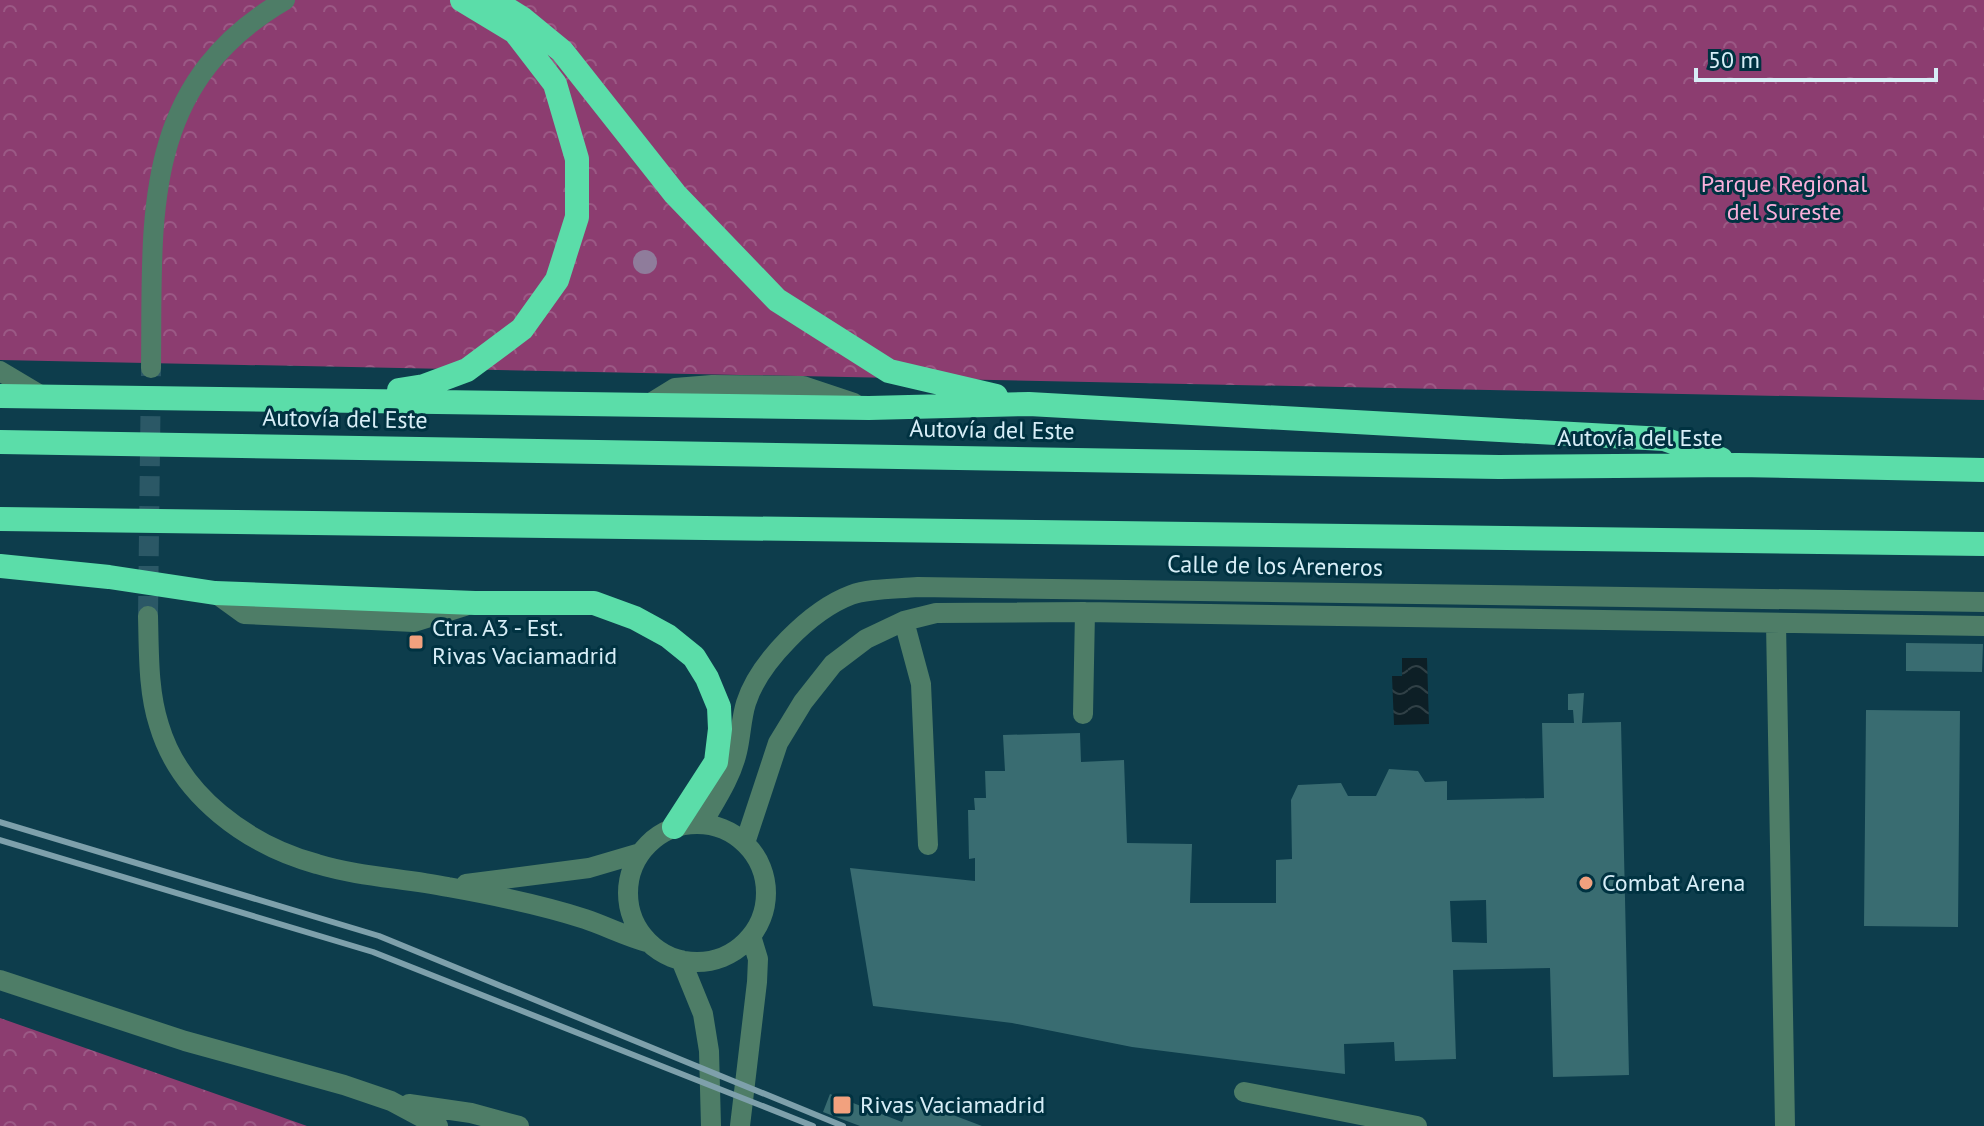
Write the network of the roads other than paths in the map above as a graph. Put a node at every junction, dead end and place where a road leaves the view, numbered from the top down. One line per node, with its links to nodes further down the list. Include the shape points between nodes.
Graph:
1 (285, 0): 4 (street, via 256,18 209,63 171,132 156,219)
2 (462, 0): 8 (highway, via 515,32 555,84 577,159 577,217 557,280 522,329 467,370 424,386)
3 (493, 0): 9 (highway, via 562,51 675,194 777,300 889,371)
4 (151, 368)
5 (0, 371): 7 (street)
6 (0, 396): 7 (highway)
7 (42, 396): 8 (highway)
8 (328, 399): 9 (highway, via 869,408)
9 (1029, 404): 11 (highway, via 1664,439)
10 (0, 442): 11 (highway, Autovía del Este, via 1499,467)
11 (1738, 465): 12 (highway, Autovía del Este)
12 (1984, 470)
13 (0, 519): 14 (highway)
14 (1984, 544)
15 (0, 566): 24 (highway, via 215,593 594,603 635,618 694,657 719,707 716,762)
16 (1984, 602): 23 (street, Calle de los Areneros, via 918,587 853,594 826,607 762,671 746,702 729,776)
17 (1085, 612): 19 (street, Calle de los Areneros, via 936,613); 20 (street, Calle de los Areneros); 22 (street)
18 (148, 616): 28 (street, via 159,727 189,781 228,821 251,838 317,865)
19 (904, 621): 25 (street, Calle de los Areneros, via 866,639 833,664 803,702 778,743); 26 (street, via 921,684)
20 (1776, 623): 21 (street, Calle de los Areneros); 40 (street)
21 (1984, 626)
22 (1083, 714)
23 (702, 824): 24 (street); 25 (street, via 725,829)
24 (674, 827): 27 (street)
25 (745, 843): 29 (street, via 758,860 766,888 762,917)
26 (928, 845)
27 (640, 853): 28 (street, via 589,868); 30 (street, via 628,898 634,922)
28 (447, 886): 30 (street, via 585,919)
29 (751, 936): 31 (street, via 724,956); 38 (street, via 757,982)
30 (647, 942): 31 (street)
31 (681, 960): 37 (street, via 703,1014)
32 (0, 980): 34 (street)
33 (1244, 1092): 39 (street)
34 (391, 1101): 35 (street); 36 (street)
35 (438, 1126)
36 (519, 1126)
37 (711, 1126)
38 (740, 1126)
39 (1417, 1126)
40 (1785, 1126)

